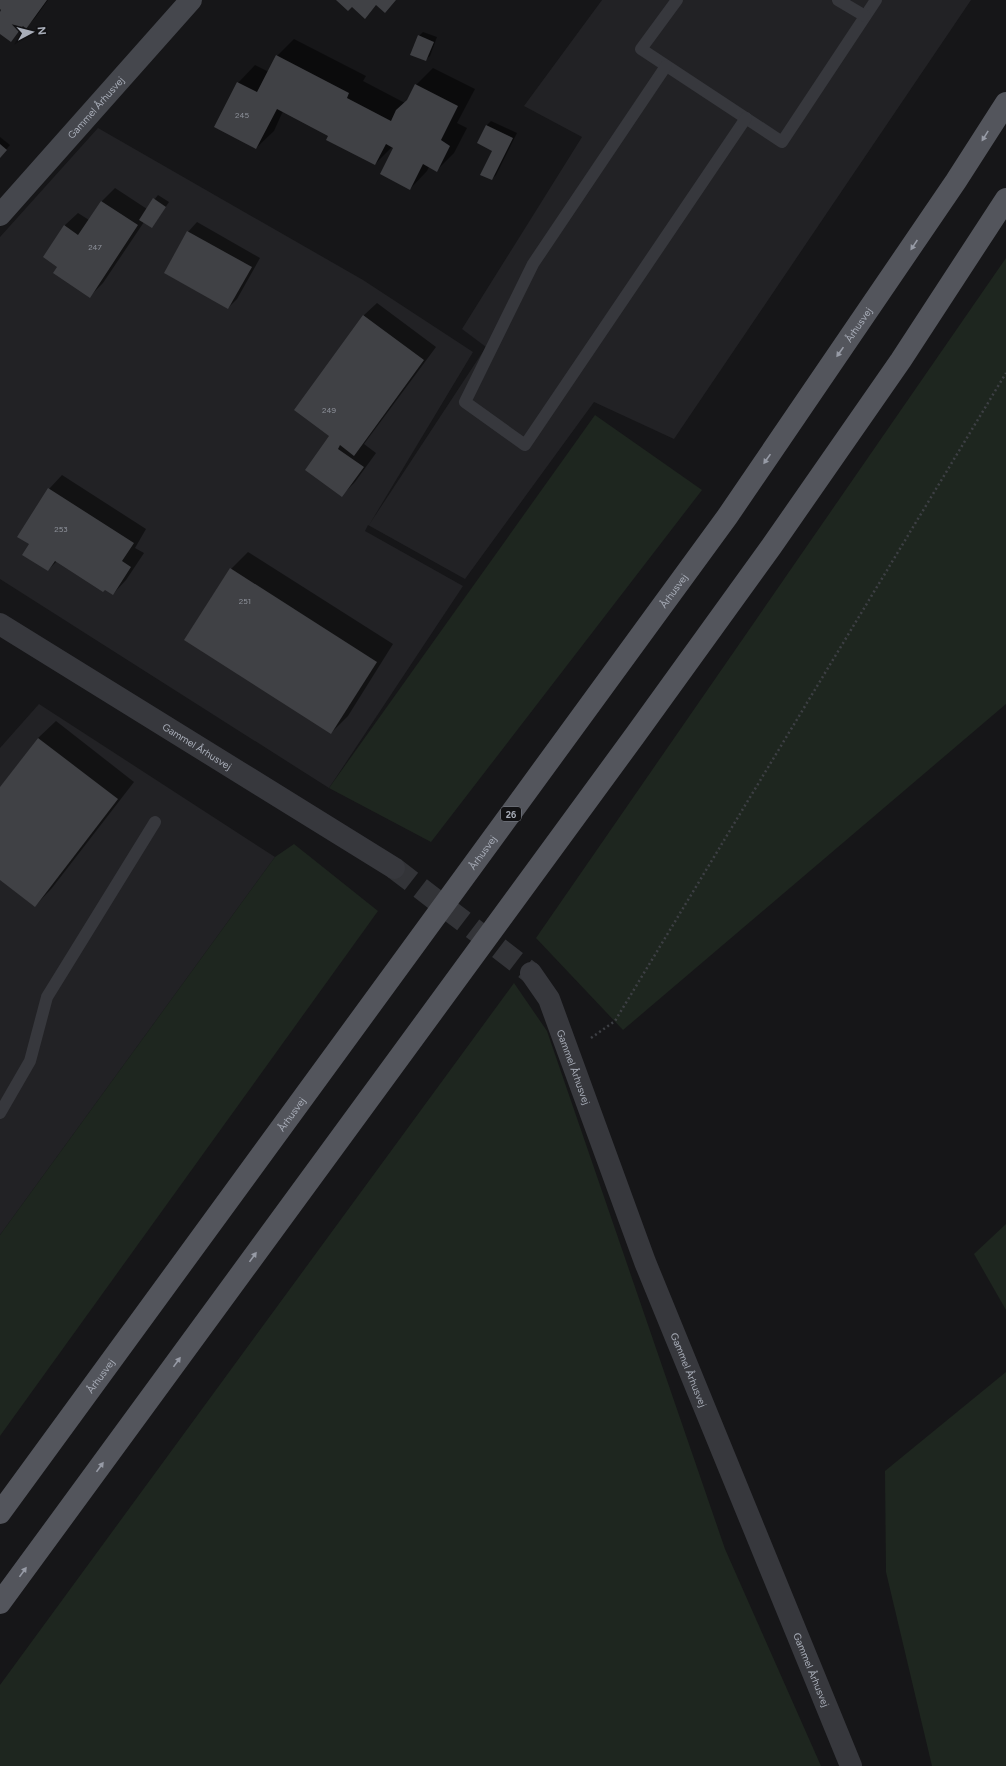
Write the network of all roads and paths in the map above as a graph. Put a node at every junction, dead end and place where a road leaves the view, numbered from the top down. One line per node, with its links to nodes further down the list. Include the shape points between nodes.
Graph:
1 (191, 0): 10 (street, Gammel Århusvej)
2 (677, 0): 6 (lane, via 641,49)
3 (838, 0): 5 (lane)
4 (876, 0): 5 (lane)
5 (865, 16): 8 (lane, via 782,142)
6 (666, 66): 8 (lane); 8 (lane, via 533,264 465,402 525,445)
7 (1006, 103): 18 (main road, Århusvej / 26, one-way to 18, via 956,181 722,524)
8 (746, 118)
9 (1006, 199): 19 (main road, one-way to 9, via 767,554 901,360)
10 (0, 215)
11 (1006, 373): 16 (path, via 615,1021)
12 (0, 624): 14 (street, Gammel Århusvej)
13 (155, 822): 17 (lane, via 47,997 30,1061)
14 (394, 868)
15 (531, 973): 16 (street, Gammel Århusvej, via 549,999)
16 (569, 1054): 20 (street, Gammel Århusvej, via 645,1262)
17 (0, 1113)
18 (0, 1513)
19 (0, 1603)
20 (851, 1766)

